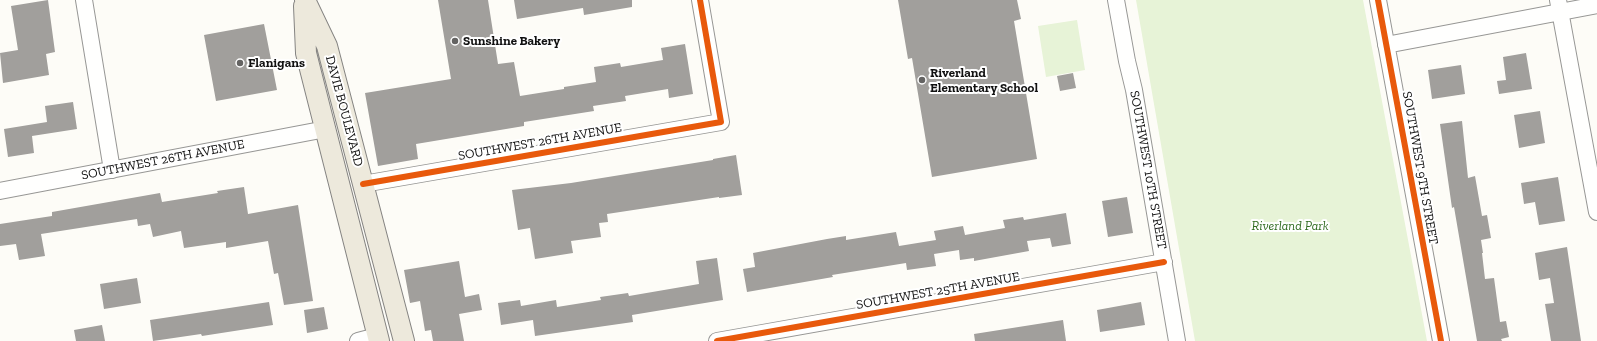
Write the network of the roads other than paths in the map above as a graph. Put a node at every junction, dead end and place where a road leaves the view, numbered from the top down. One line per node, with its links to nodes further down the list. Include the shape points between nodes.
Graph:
1 (84, 0): 10 (street)
2 (304, 0): 9 (main road, DAVIE BOULEVARD, via 306,53); 11 (main road, DAVIE BOULEVARD, via 327,46)
3 (700, 0): 11 (street, SOUTHWEST 26TH AVENUE, via 721,122)
4 (1116, 0): 14 (street, SOUTHWEST 10TH STREET)
5 (1378, 0): 8 (street, SOUTHWEST 9TH STREET)
6 (1597, 5): 7 (street)
7 (1559, 6): 8 (street); 13 (street)
8 (1386, 45): 20 (street, SOUTHWEST 9TH STREET)
9 (326, 129): 10 (street, SOUTHWEST 26TH AVENUE); 15 (main road, DAVIE BOULEVARD)
10 (112, 170): 12 (street, SOUTHWEST 26TH AVENUE)
11 (364, 184): 17 (main road, DAVIE BOULEVARD)
12 (0, 191)
13 (1597, 212)
14 (1164, 262): 18 (street, SOUTHWEST 25TH AVENUE); 19 (street, SOUTHWEST 10TH STREET)
15 (381, 339): 16 (street)
16 (358, 341)
17 (404, 341)
18 (717, 341)
19 (1177, 341)
20 (1441, 341)

